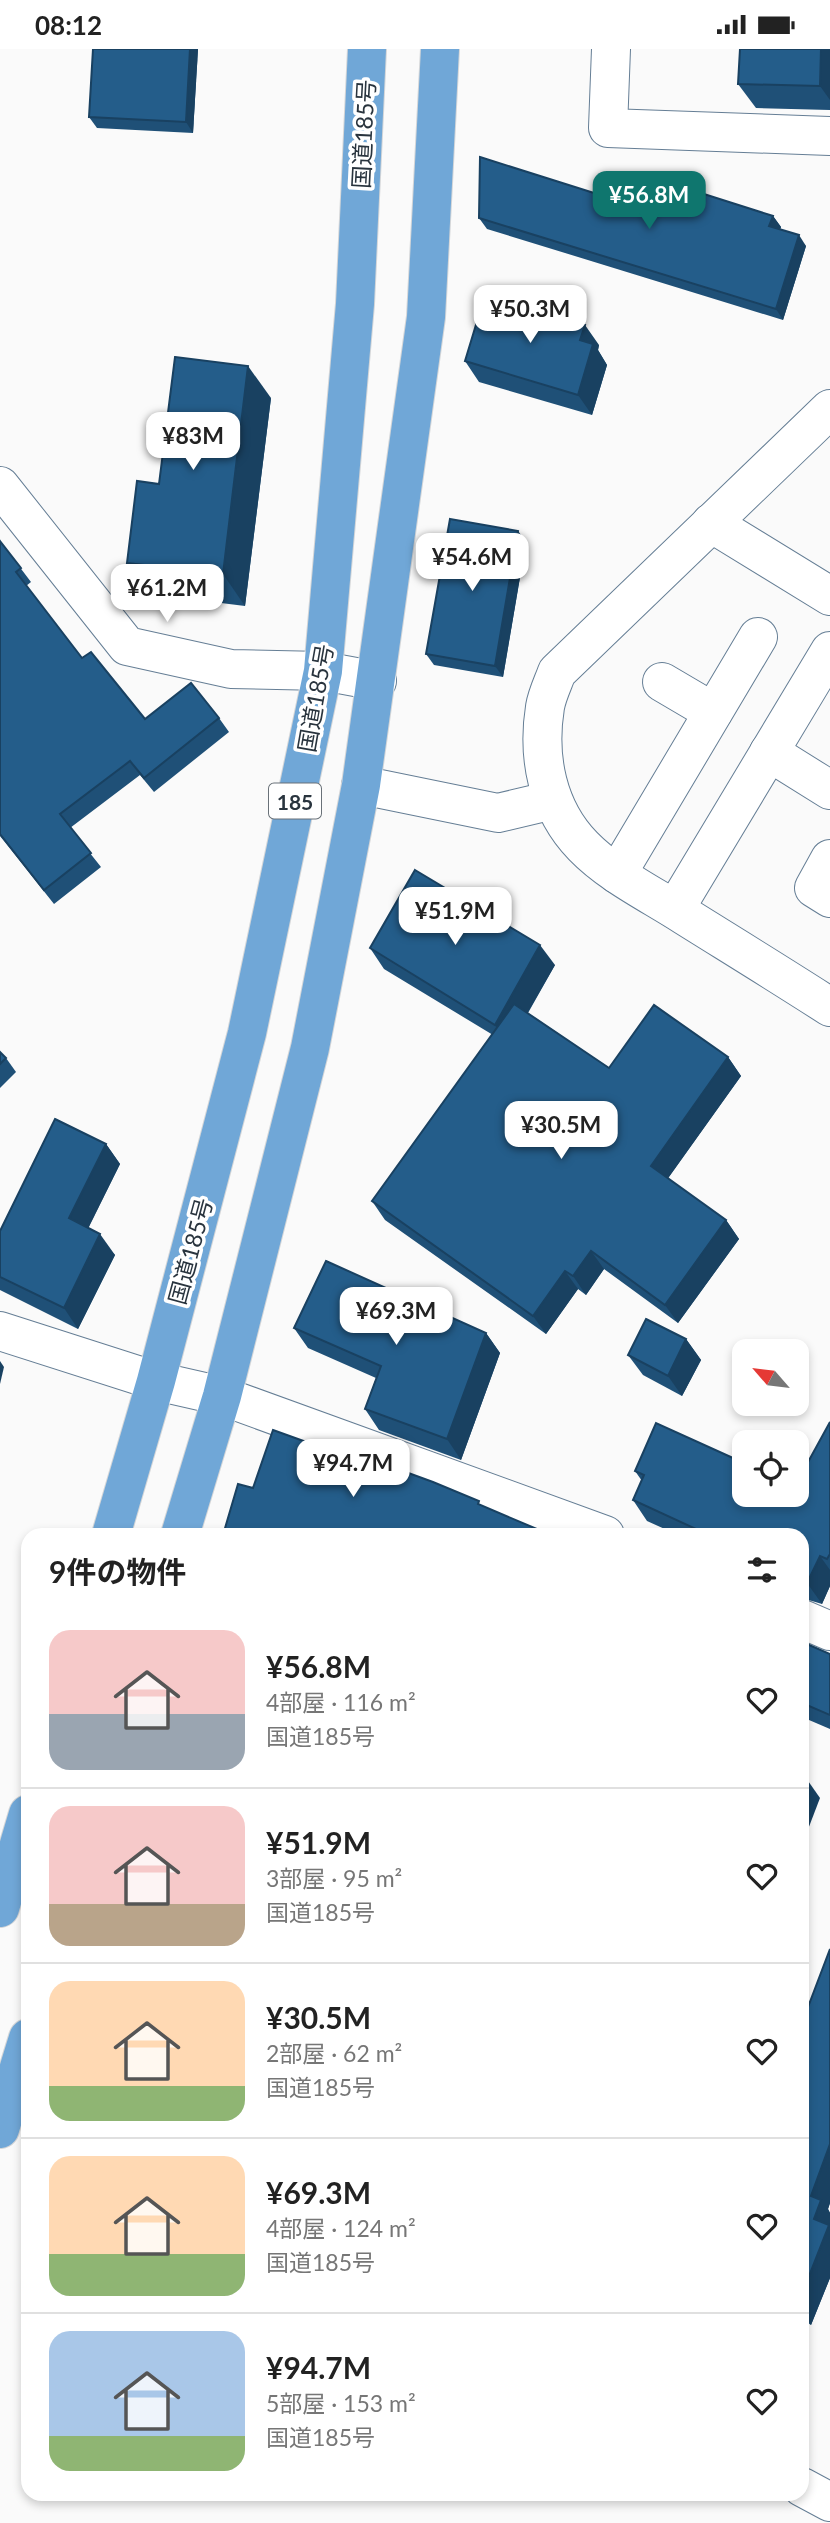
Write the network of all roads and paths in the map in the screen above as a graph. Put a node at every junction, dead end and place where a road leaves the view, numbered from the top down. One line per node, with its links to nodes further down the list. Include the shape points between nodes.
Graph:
1 (367, 49): 11 (highway, 国道185号 / 185, via 355,304)
2 (440, 49): 12 (highway, 185, via 426,317)
3 (611, 49): 4 (street, via 608,128)
4 (830, 136)
5 (830, 409): 7 (street)
6 (0, 486): 11 (street, via 127,646 231,669)
7 (711, 523): 8 (street); 18 (street, via 557,671 545,704 541,739 544,773)
8 (830, 596)
9 (758, 637): 14 (street)
10 (830, 651): 15 (street)
11 (323, 671): 12 (street); 25 (highway, 国道185号 / 185, via 247,1034)
12 (377, 681): 16 (highway, 185)
13 (662, 682): 14 (street)
14 (713, 712): 20 (street)
15 (769, 752): 17 (street); 22 (street)
16 (361, 785): 18 (street, via 498,813); 26 (highway, 185, via 310,1048)
17 (830, 790)
18 (553, 800): 20 (street, via 583,847)
19 (830, 859): 21 (street, via 814,888)
20 (617, 874): 22 (street)
21 (830, 898)
22 (674, 909): 23 (street)
23 (830, 1007)
24 (0, 1331): 25 (street)
25 (156, 1381): 26 (street); 27 (highway, 国道185号 / 185)
26 (222, 1396): 28 (highway, 185); 29 (street)
27 (113, 1528)
28 (182, 1528)
29 (586, 1528)
30 (809, 1622): 31 (street)
31 (830, 1631)
32 (21, 1838): 33 (highway)
33 (0, 1908)
34 (19, 2057): 35 (highway)
35 (0, 2129)
36 (809, 2491): 37 (street)
37 (830, 2502)

